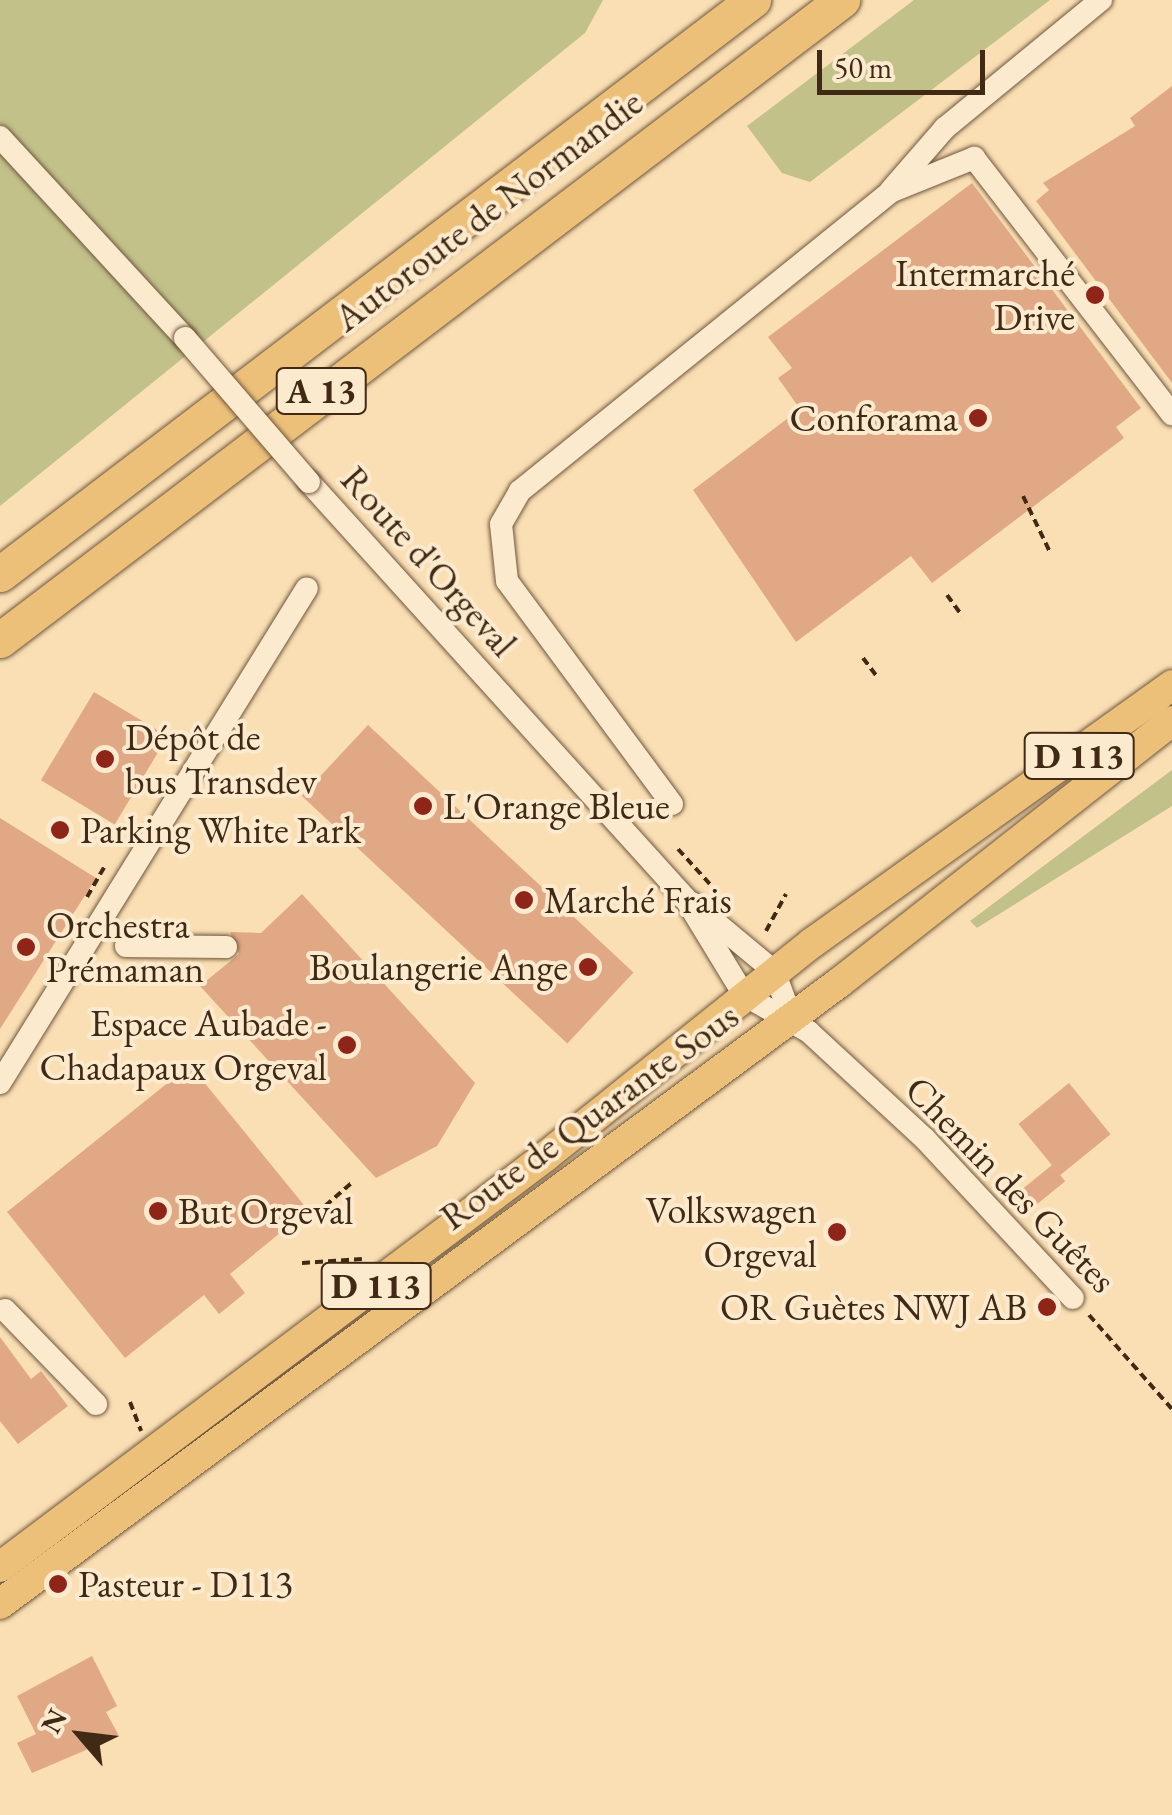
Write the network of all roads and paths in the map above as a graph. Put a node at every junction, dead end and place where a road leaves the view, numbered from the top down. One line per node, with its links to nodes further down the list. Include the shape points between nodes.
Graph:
1 (753, 0): 9 (highway, Autoroute de Normandie / A 13)
2 (842, 0): 13 (highway, Autoroute de Normandie / A 13)
3 (1102, 0): 5 (street, via 945,128)
4 (0, 137): 21 (street, Route d'Orgeval, bridge)
5 (890, 192): 6 (street, via 974,158); 18 (street, via 520,491 501,524 506,581)
6 (1172, 414)
7 (1023, 496): 8 (path)
8 (1050, 552)
9 (0, 574)
10 (307, 588): 29 (street)
11 (947, 595): 12 (path)
12 (962, 616)
13 (0, 640)
14 (862, 658): 15 (path)
15 (878, 678)
16 (1172, 686): 26 (main road, Route de Quarante Sous / D 113)
17 (1172, 721): 28 (main road, Route de Quarante Sous / D 113)
18 (672, 804)
19 (678, 849): 22 (path)
20 (786, 894): 23 (path)
21 (685, 898): 26 (street, Route d'Orgeval); 27 (street, Route d'Orgeval)
22 (729, 906)
23 (766, 930)
24 (126, 946): 25 (street)
25 (226, 947)
26 (774, 971): 27 (main road, Route de Quarante Sous / D 113); 28 (street)
27 (744, 995): 28 (street); 40 (main road, Route de Quarante Sous / D 113, via 546,1156)
28 (791, 1018): 34 (street, Chemin des Guêtes, via 925,1138); 41 (main road, Route de Quarante Sous / D 113)
29 (0, 1082)
30 (353, 1182): 31 (path, via 325,1206)
31 (340, 1227)
32 (372, 1257): 33 (path)
33 (302, 1264)
34 (1073, 1298): 38 (path, Chemin des Guêtes)
35 (5, 1310): 37 (street)
36 (130, 1402): 39 (path)
37 (96, 1404)
38 (1172, 1409)
39 (138, 1424)
40 (0, 1567)
41 (0, 1604)

